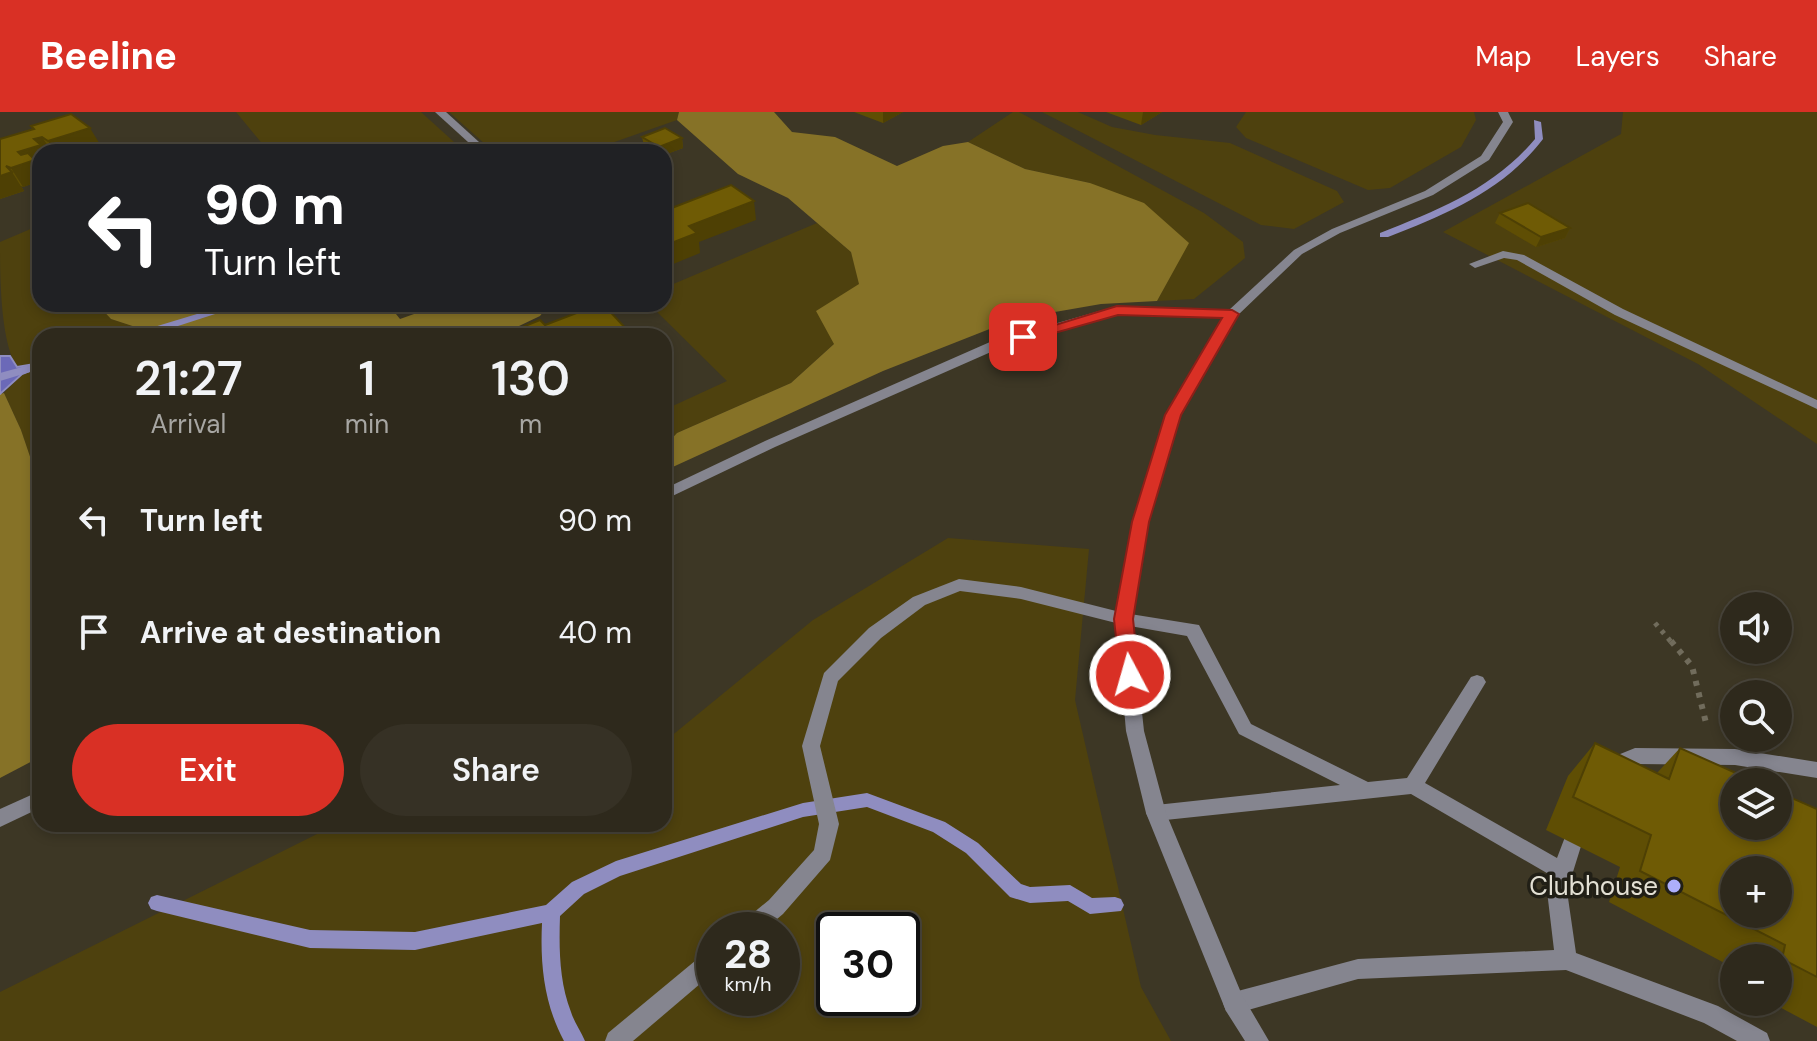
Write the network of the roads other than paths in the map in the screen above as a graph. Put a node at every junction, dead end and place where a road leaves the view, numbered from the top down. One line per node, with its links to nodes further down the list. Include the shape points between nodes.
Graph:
1 (440, 112): 3 (street)
2 (1503, 112): 5 (street, via 1508,122 1485,158 1429,193 1298,252)
3 (476, 144)
4 (1475, 264): 6 (street, via 1503,254 1520,257 1619,312)
5 (1232, 314): 7 (street, via 1117,310 995,345); 8 (street, via 1173,415 1141,522)
6 (1817, 405)
7 (672, 491)
8 (1124, 619): 13 (street, via 1193,630 1245,729); 15 (street, via 1135,731); 19 (street, via 1021,593 959,585 919,601 875,633 830,678 811,746 829,824 823,854)
9 (1477, 682): 12 (street)
10 (1817, 770): 11 (street, via 1735,757 1635,756)
11 (1594, 774)
12 (1413, 786): 13 (street); 18 (street)
13 (1365, 790): 15 (street)
14 (32, 803): 16 (street)
15 (1156, 813): 22 (street)
16 (0, 818)
17 (1572, 843): 18 (street)
18 (1563, 872): 20 (street, via 1557,891)
19 (770, 912)
20 (1566, 960): 22 (street, via 1358,969); 25 (street, via 1710,1014)
21 (696, 973): 23 (street)
22 (1234, 1003): 24 (street)
23 (616, 1041)
24 (1258, 1041)
25 (1759, 1041)

